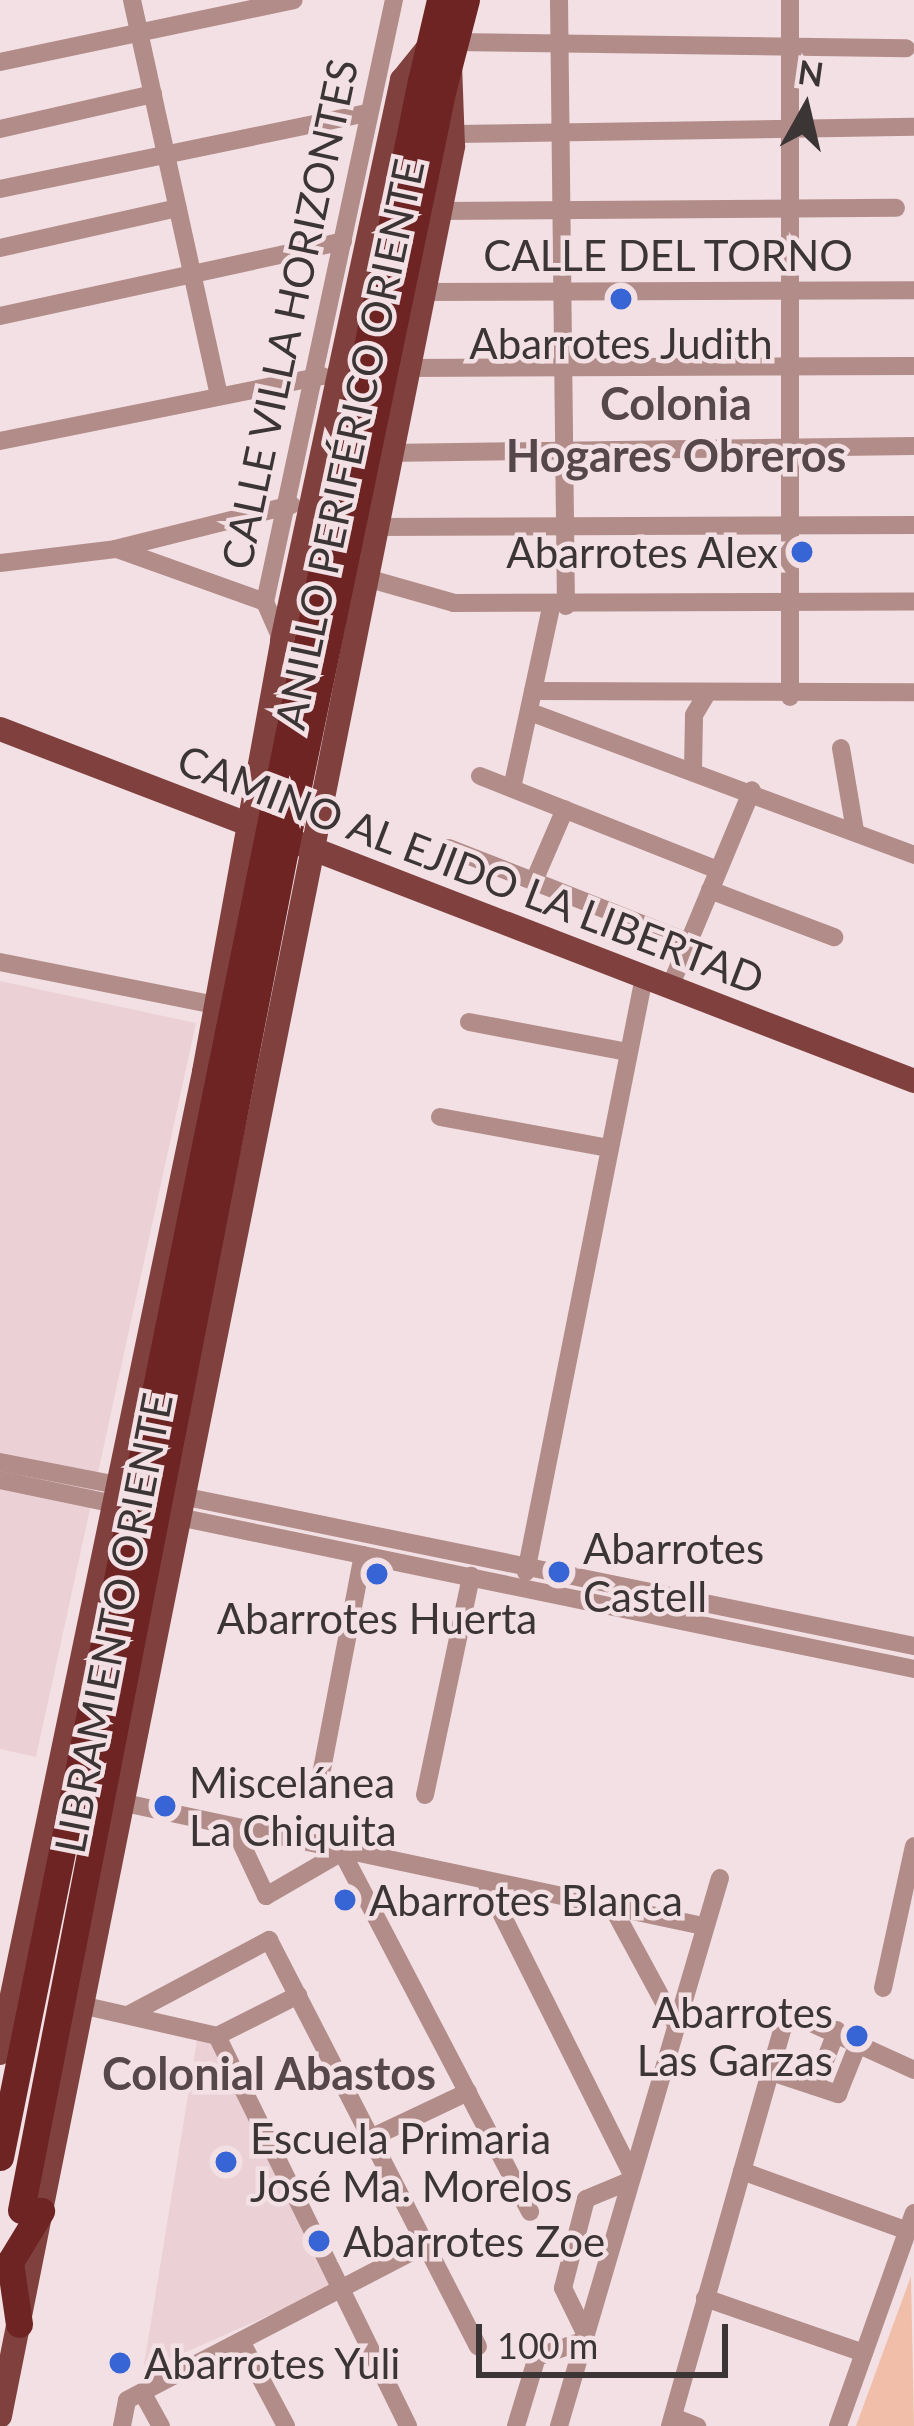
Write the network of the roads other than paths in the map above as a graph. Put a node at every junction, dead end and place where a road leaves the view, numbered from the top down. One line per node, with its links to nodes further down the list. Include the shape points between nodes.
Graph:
1 (132, 0): 8 (street)
2 (294, 0): 8 (street)
3 (394, 0): 15 (street, CALLE VILLA HORIZONTES)
4 (440, 0): 10 (highway, ANILLO PERIFÉRICO ORIENTE)
5 (466, 0): 10 (highway, ANILLO PERIFÉRICO ORIENTE)
6 (559, 0): 11 (street)
7 (790, 0): 12 (street)
8 (139, 34): 13 (street); 14 (street)
9 (906, 48): 12 (street)
10 (443, 49): 11 (street); 20 (main road, ANILLO PERIFÉRICO ORIENTE); 41 (main road, ANILLO PERIFÉRICO ORIENTE, via 402,80); 77 (highway, ANILLO PERIFÉRICO ORIENTE, bridge)
11 (560, 49): 12 (street); 19 (street)
12 (790, 50): 18 (street)
13 (0, 62)
14 (153, 94): 17 (street); 21 (street)
15 (368, 113): 21 (street); 28 (street, CALLE VILLA HORIZONTES)
16 (914, 127): 18 (street)
17 (0, 129)
18 (790, 129): 19 (street); 25 (street)
19 (560, 132): 20 (street); 23 (street)
20 (455, 134): 27 (main road, ANILLO PERIFÉRICO ORIENTE)
21 (166, 153): 22 (street); 24 (street)
22 (0, 189)
23 (562, 207): 25 (street); 27 (street); 31 (street)
24 (178, 208): 29 (street); 30 (street)
25 (790, 208): 26 (street); 32 (street)
26 (896, 208)
27 (440, 211): 34 (main road, ANILLO PERIFÉRICO ORIENTE)
28 (343, 241): 30 (street); 40 (street, CALLE VILLA HORIZONTES)
29 (0, 248)
30 (192, 274): 35 (street); 42 (street)
31 (561, 290): 32 (street, CALLE DEL TORNO); 34 (street, CALLE DEL TORNO); 37 (street)
32 (790, 290): 33 (street, CALLE DEL TORNO); 39 (street)
33 (914, 290)
34 (422, 292): 38 (main road, ANILLO PERIFÉRICO ORIENTE)
35 (0, 316)
36 (914, 366): 39 (street)
37 (566, 367): 38 (street); 39 (street); 46 (street)
38 (406, 368): 47 (main road, ANILLO PERIFÉRICO ORIENTE)
39 (790, 368): 45 (street)
40 (312, 375): 41 (street); 42 (street); 49 (street, CALLE VILLA HORIZONTES)
41 (340, 378): 48 (main road, ANILLO PERIFÉRICO ORIENTE)
42 (218, 392): 43 (street)
43 (0, 441)
44 (914, 446): 45 (street)
45 (790, 448): 46 (street); 51 (street)
46 (562, 452): 47 (street); 50 (street)
47 (387, 453): 53 (main road, ANILLO PERIFÉRICO ORIENTE)
48 (314, 499): 49 (street); 61 (main road, ANILLO PERIFÉRICO ORIENTE)
49 (285, 507): 54 (street); 57 (street, CALLE VILLA HORIZONTES)
50 (562, 525): 51 (street); 53 (street); 60 (street)
51 (790, 525): 52 (street); 59 (street)
52 (914, 525)
53 (373, 527): 56 (main road, ANILLO PERIFÉRICO ORIENTE)
54 (116, 549): 55 (street); 57 (street)
55 (0, 563)
56 (363, 577): 60 (street, via 436,600); 74 (main road, ANILLO PERIFÉRICO ORIENTE)
57 (265, 602): 61 (street, CALLE VILLA HORIZONTES)
58 (914, 602): 59 (street)
59 (790, 603): 60 (street); 65 (street)
60 (558, 607): 62 (street)
61 (282, 640): 71 (main road, ANILLO PERIFÉRICO ORIENTE)
62 (533, 691): 64 (street); 66 (street)
63 (914, 692): 65 (street)
64 (705, 697): 65 (street); 69 (street, via 694,715)
65 (790, 697)
66 (530, 712): 69 (street); 72 (street)
67 (0, 729): 77 (main road, CAMINO AL EJIDO LA LIBERTAD)
68 (841, 748): 76 (street)
69 (693, 769): 73 (street)
70 (480, 776): 72 (street)
71 (260, 783): 74 (street, via 286,803); 77 (main road, ANILLO PERIFÉRICO ORIENTE)
72 (512, 788): 75 (street)
73 (752, 790): 76 (street); 80 (street)
74 (320, 795): 77 (main road, ANILLO PERIFÉRICO ORIENTE)
75 (565, 809): 80 (street); 81 (street)
76 (855, 831): 79 (street)
77 (278, 836): 86 (main road, CAMINO AL EJIDO LA LIBERTAD); 88 (main road, LIBRAMIENTO ORIENTE); 89 (main road, LIBRAMIENTO ORIENTE); 137 (highway, LIBRAMIENTO ORIENTE, bridge); 140 (highway, LIBRAMIENTO ORIENTE, bridge)
78 (449, 848): 81 (street)
79 (914, 855)
80 (718, 870): 82 (street)
81 (534, 881): 84 (street)
82 (710, 890): 83 (street); 84 (street)
83 (834, 937)
84 (688, 942): 87 (street)
85 (0, 962): 88 (street)
86 (644, 977): 87 (main road, CAMINO AL EJIDO LA LIBERTAD); 91 (street)
87 (670, 987): 93 (main road, CAMINO AL EJIDO LA LIBERTAD)
88 (215, 1006): 89 (street); 92 (main road, LIBRAMIENTO ORIENTE)
89 (277, 1016): 94 (main road, LIBRAMIENTO ORIENTE)
90 (470, 1022): 91 (street)
91 (628, 1052): 96 (street)
92 (204, 1072): 94 (street, via 242,1068); 97 (main road, LIBRAMIENTO ORIENTE)
93 (914, 1081)
94 (261, 1094): 98 (main road, LIBRAMIENTO ORIENTE)
95 (440, 1117): 96 (street)
96 (609, 1148): 104 (street)
97 (140, 1386): 98 (main road, via 149,1414 169,1422 189,1418); 101 (main road, LIBRAMIENTO ORIENTE)
98 (200, 1399): 102 (main road, LIBRAMIENTO ORIENTE)
99 (0, 1462): 101 (street)
100 (0, 1480): 101 (street)
101 (118, 1495): 102 (street); 107 (main road, LIBRAMIENTO ORIENTE)
102 (178, 1506): 103 (street); 104 (street); 109 (main road, LIBRAMIENTO ORIENTE)
103 (364, 1555): 105 (street); 113 (street)
104 (528, 1565): 106 (street); 108 (street)
105 (471, 1576): 106 (street); 114 (street)
106 (523, 1586): 110 (street)
107 (94, 1602): 109 (main road, via 114,1578 135,1576 158,1597); 131 (main road, LIBRAMIENTO ORIENTE)
108 (718, 1605): 110 (street); 111 (street)
109 (158, 1618): 115 (main road, LIBRAMIENTO ORIENTE)
110 (713, 1626): 112 (street)
111 (914, 1646)
112 (914, 1669)
113 (320, 1780)
114 (425, 1795)
115 (121, 1802): 116 (street); 125 (main road, LIBRAMIENTO ORIENTE)
116 (235, 1830): 118 (street); 118 (street, via 266,1896)
117 (914, 1846): 123 (street)
118 (342, 1852): 120 (street); 135 (street)
119 (720, 1878): 122 (street)
120 (487, 1886): 121 (street); 139 (street)
121 (614, 1912): 122 (street); 127 (street)
122 (703, 1926): 127 (street)
123 (883, 1988)
124 (298, 1996): 126 (street, via 269,1940); 129 (street); 136 (street)
125 (81, 2005): 126 (street); 140 (main road, LIBRAMIENTO ORIENTE)
126 (128, 2015): 129 (street)
127 (676, 2026): 139 (street)
128 (837, 2030): 130 (street); 133 (street, via 787,2012); 134 (street)
129 (217, 2036): 144 (street)
130 (858, 2044): 132 (street); 134 (street, via 838,2094)
131 (0, 2053)
132 (914, 2070)
133 (768, 2071): 134 (street); 138 (street)
134 (815, 2086)
135 (468, 2092): 136 (street); 141 (street)
136 (375, 2136): 143 (street)
137 (0, 2157)
138 (742, 2171): 142 (street); 145 (street)
139 (628, 2176): 147 (street); 147 (street, via 586,2199 563,2288)
140 (30, 2210): 146 (main road, LIBRAMIENTO ORIENTE); 146 (highway, LIBRAMIENTO ORIENTE, via 10,2262)
141 (530, 2212)
142 (911, 2222): 150 (street)
143 (427, 2244): 144 (street); 149 (street)
144 (340, 2292): 148 (street); 157 (street)
145 (705, 2298): 150 (street); 153 (street)
146 (9, 2318): 152 (main road, LIBRAMIENTO ORIENTE)
147 (584, 2337): 158 (street, via 537,2357); 159 (street)
148 (242, 2343): 151 (street); 156 (street)
149 (478, 2346)
150 (864, 2353): 161 (street)
151 (142, 2392): 154 (street, via 127,2400); 155 (street)
152 (0, 2416)
153 (671, 2422): 160 (street)
154 (122, 2426)
155 (161, 2426)
156 (286, 2426)
157 (408, 2426)
158 (516, 2426)
159 (559, 2426)
160 (697, 2426)
161 (838, 2426)

